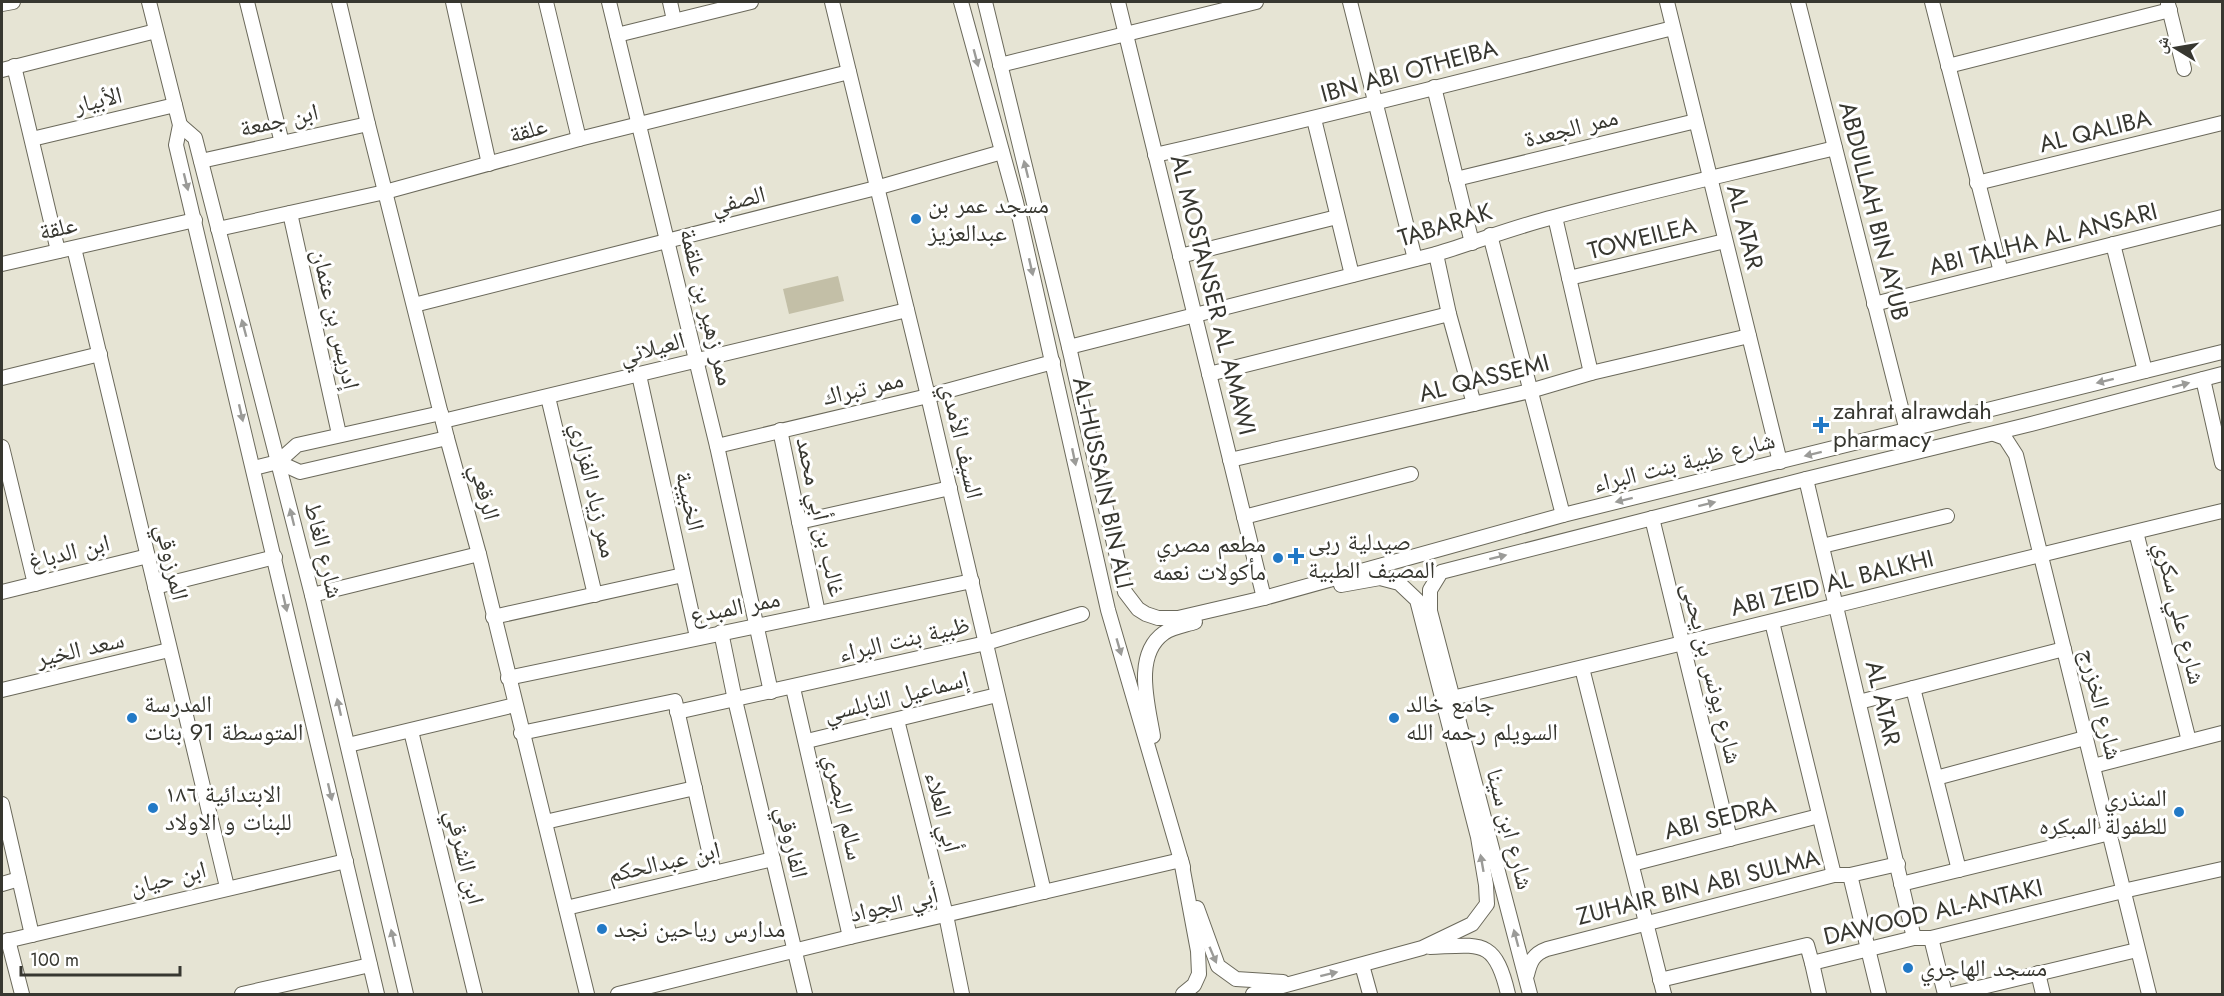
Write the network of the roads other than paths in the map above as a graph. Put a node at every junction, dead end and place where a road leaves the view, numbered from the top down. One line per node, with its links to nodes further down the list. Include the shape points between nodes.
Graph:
1 (13, 2): 19 (street)
2 (149, 2): 23 (street, شارع الغاط)
3 (247, 2): 42 (street)
4 (339, 2): 37 (street, الرقعي)
5 (453, 2): 47 (street)
6 (546, 2): 41 (street)
7 (609, 2): 24 (street, ممر زهير بن علقمة)
8 (670, 2): 21 (street)
9 (751, 2): 21 (street)
10 (832, 2): 30 (street, السيف الأمدي)
11 (961, 2): 44 (street, AL-HUSSAIN BIN ALI, one-way to 44)
12 (985, 2): 26 (street, AL-HUSSAIN BIN ALI)
13 (1118, 2): 25 (street, AL MOSTANSER AL AMAWI)
14 (1256, 2): 25 (street)
15 (1350, 2): 32 (street)
16 (1666, 2): 22 (street, AL ATAR)
17 (1798, 2): 43 (street, ABDULLAH BIN AYUB)
18 (1932, 2): 27 (street)
19 (2, 4)
20 (2169, 6): 27 (street); 29 (street)
21 (674, 20): 24 (street)
22 (1673, 28): 31 (street, IBN ABI OTHEIBA); 35 (street, AL ATAR)
23 (156, 31): 28 (street); 33 (street, شارع الغاط)
24 (617, 35): 38 (street, ممر زهير بن علقمة)
25 (1126, 35): 26 (street); 45 (street, AL MOSTANSER AL AMAWI)
26 (1000, 65): 79 (street, AL-HUSSAIN BIN ALI, one-way to 26)
27 (1948, 66): 50 (street)
28 (8, 68): 40 (street)
29 (2184, 69)
30 (849, 72): 38 (street, علقة); 51 (street, السيف الأمدي)
31 (1434, 87): 32 (street, IBN ABI OTHEIBA); 48 (street)
32 (1375, 102): 34 (street, IBN ABI OTHEIBA); 68 (street)
33 (175, 105): 39 (street, شارع الغاط); 40 (street, الأبيار)
34 (1314, 119): 45 (street, IBN ABI OTHEIBA); 55 (street)
35 (1696, 121): 48 (street, ممر الجعدة); 49 (street, AL ATAR)
36 (2223, 123): 50 (street, AL QALIBA)
37 (368, 124): 42 (street, ابن جمعة); 52 (street, الرقعي)
38 (639, 124): 41 (street, علقة); 60 (street, ممر زهير بن علقمة)
39 (180, 125): 46 (street, شارع الغاط, via 195,138); 57 (street, شارع الغاط, one-way to 57, via 176,145)
40 (32, 139): 65 (street)
41 (579, 139): 47 (street, علقة)
42 (282, 143): 46 (street, ابن جمعة)
43 (1835, 148): 49 (street, TABARAK); 73 (street, ABDULLAH BIN AYUB)
44 (1002, 152): 51 (street, الصفي); 83 (street, AL-HUSSAIN BIN ALI, one-way to 83)
45 (1155, 155): 67 (street, AL MOSTANSER AL AMAWI)
46 (201, 161): 58 (street, شارع الغاط)
47 (489, 164): 52 (street, علقة)
48 (1456, 179): 62 (street)
49 (1710, 179): 54 (street, TABARAK); 61 (street, AL ATAR)
50 (1977, 183): 70 (street)
51 (876, 188): 60 (street, الصفي); 75 (street, السيف الأمدي)
52 (385, 192): 53 (street, علقة); 74 (street, الرقعي)
53 (290, 213): 58 (street, علقة); 99 (street, إدريس بن عثمان)
54 (1555, 216): 59 (street, TABARAK); 72 (street)
55 (1337, 217): 67 (street); 71 (street)
56 (2223, 217): 63 (street, ABI TALHA AL ANSARI)
57 (195, 220): 64 (street, علقة); 109 (street, شارع الغاط, one-way to 109)
58 (218, 229): 106 (street, شارع الغاط, one-way to 58)
59 (1490, 235): 62 (street, TABARAK); 91 (street)
60 (668, 241): 74 (street, الصفي); 82 (street, ممر زهير بن علقمة)
61 (1725, 241): 72 (street, TOWEILEA); 78 (street, AL ATAR)
62 (1472, 243): 66 (street, TABARAK)
63 (2113, 244): 70 (street, ABI TALHA AL ANSARI); 84 (street)
64 (74, 248): 65 (street, علقة); 81 (street, المرزوقي)
65 (58, 251): 69 (street, علقة)
66 (1436, 254): 68 (street, TABARAK); 76 (street)
67 (1180, 256): 77 (street, AL MOSTANSER AL AMAWI)
68 (1414, 259): 71 (street, TABARAK)
69 (2, 264)
70 (2001, 272): 73 (street, ABI TALHA AL ANSARI)
71 (1352, 275): 77 (street, TABARAK)
72 (1569, 278): 85 (street)
73 (1874, 304): 98 (street, ABDULLAH BIN AYUB)
74 (414, 305): 95 (street, الرقعي)
75 (907, 310): 82 (street, العيلاني); 92 (street, السيف الأمدي)
76 (1449, 314): 86 (street); 94 (street)
77 (1194, 315): 79 (street, TABARAK); 86 (street, AL MOSTANSER AL AMAWI)
78 (1749, 336): 85 (street, AL QASSEMI); 107 (street, AL ATAR)
79 (1069, 347): 139 (street, AL-HUSSAIN BIN ALI, via 1125,592 1138,609)
80 (2223, 352): 84 (street, شارع ظبية بنت البراء)
81 (100, 354): 89 (street); 124 (street, المرزوقي)
82 (697, 360): 88 (street, العيلاني); 102 (street, ممر زهير بن علقمة)
83 (1053, 362): 92 (street, ممر تبراك); 171 (street, AL-HUSSAIN BIN ALI, one-way to 171, via 1108,610)
84 (2145, 371): 98 (street, شارع ظبية بنت البراء, one-way to 98)
85 (1591, 373): 91 (street, AL QASSEMI)
86 (1209, 374): 105 (street, AL MOSTANSER AL AMAWI)
87 (2223, 374): 90 (street, شارع ظبية بنت البراء)
88 (639, 375): 93 (street, العيلاني); 127 (street, الخبيبة)
89 (2, 378)
90 (2203, 379): 96 (street, شارع ظبية بنت البراء, one-way to 90); 108 (street)
91 (1530, 391): 94 (street, AL QASSEMI); 115 (street)
92 (928, 396): 97 (street, ممر تبراك); 113 (street, السيف الأمدي)
93 (548, 397): 95 (street, العيلاني); 133 (street, ممر زياد الفزاري)
94 (1474, 404): 105 (street, AL QASSEMI)
95 (442, 417): 99 (street, العيلاني); 101 (street, الرقعي)
96 (2027, 425): 100 (street, شارع ظبية بنت البراء); 104 (street, via 2017,440)
97 (780, 430): 102 (street, ممر تبراك); 119 (street, غالب بن أبي محمد)
98 (1907, 430): 107 (street, شارع ظبية بنت البراء, one-way to 107)
99 (339, 434): 106 (street, العيلاني, via 297,445)
100 (1994, 434): 104 (street, via 2005,438); 111 (street, شارع ظبية بنت البراء)
101 (447, 438): 106 (street, via 300,472); 122 (street, الرقعي)
102 (717, 446): 141 (street, ممر زهير بن علقمة)
103 (2, 447): 112 (street)
104 (2016, 455): 123 (street, شارع الخزرج)
105 (1230, 460): 117 (street, AL MOSTANSER AL AMAWI)
106 (278, 462): 109 (street); 132 (street, شارع الغاط, one-way to 106)
107 (1780, 462): 115 (street, شارع ظبية بنت البراء, one-way to 115)
108 (2223, 463)
109 (254, 468): 125 (street, شارع الغاط)
110 (1411, 474): 117 (street)
111 (1806, 478): 118 (street, شارع ظبية بنت البراء, one-way to 111); 121 (street, AL ATAR)
112 (5, 479): 129 (street)
113 (950, 488): 119 (street); 128 (street, السيف الأمدي)
114 (2223, 511): 120 (street, ABI ZEID AL BALKHI)
115 (1563, 515): 134 (street, شارع ظبية بنت البراء)
116 (1947, 516): 121 (street)
117 (1244, 517): 134 (street, AL MOSTANSER AL AMAWI)
118 (1652, 518): 126 (street, شارع ظبية بنت البراء, one-way to 118); 145 (street, شارع يونس بن يحىى)
119 (799, 522): 136 (street, غالب بن أبي محمد)
120 (2136, 531): 123 (street, ABI ZEID AL BALKHI); 166 (street, شارع علي سكري)
121 (1822, 546): 135 (street, AL ATAR)
122 (478, 554): 132 (street); 138 (street, الرقعي)
123 (2040, 554): 135 (street, ABI ZEID AL BALKHI); 146 (street, شارع الخزرج)
124 (148, 556): 129 (street, ابن الدباغ); 130 (street, المرزوقي)
125 (274, 558): 130 (street); 179 (street, شارع الغاط, one-way to 179)
126 (1441, 572): 155 (street, شارع ابن سينا, via 1431,590 1430,610)
127 (683, 575): 133 (street); 143 (street, الخبيبة)
128 (972, 581): 136 (street, ممر المبدع); 144 (street, السيف الأمدي)
129 (35, 584): 131 (street, ابن الدباغ)
130 (155, 586): 147 (street, المرزوقي)
131 (2, 592)
132 (312, 595): 167 (street, شارع الغاط, one-way to 132)
133 (596, 595): 138 (street)
134 (1264, 598): 139 (street, شارع ظبية بنت البراء, via 1178,618); 171 (street, via 1165,632 1152,646 1145,685); 201 (street, one-way to 134, via 1472,924 1487,904 1478,837 1417,600 1399,583 1380,578)
135 (1836, 605): 140 (street, ABI ZEID AL BALKHI); 157 (street, AL ATAR)
136 (818, 613): 141 (street, ممر المبدع)
137 (1082, 614): 144 (street, ظبية بنت البراء)
138 (493, 617): 149 (street, الرقعي)
139 (1158, 618)
140 (1773, 622): 145 (street, ABI ZEID AL BALKHI); 173 (street)
141 (757, 625): 142 (street, ممر المبدع); 153 (street, ممر زهير بن علقمة)
142 (721, 632): 143 (street, ممر المبدع); 156 (street, الفاروقي)
143 (697, 637): 149 (street, ممر المبدع)
144 (986, 643): 150 (street, ظبية بنت البراء); 154 (street, السيف الأمدي)
145 (1682, 644): 148 (street, ABI ZEID AL BALKHI); 176 (street, شارع يونس بن يحىى)
146 (2064, 649): 151 (street); 164 (street, شارع الخزرج)
147 (169, 650): 152 (street, سعد الخير); 190 (street, المرزوقي)
148 (1582, 668): 155 (street, ABI ZEID AL BALKHI); 180 (street)
149 (508, 678): 158 (street, الرقعي)
150 (793, 688): 153 (street, ظبية بنت البراء); 165 (street, سالم البصري)
151 (1913, 688): 157 (street); 169 (street)
152 (2, 690)
153 (771, 692): 156 (street, ظبية بنت البراء)
154 (997, 695): 160 (street, إسماعيل النابلسي); 192 (street, السيف الأمدي)
155 (1452, 698): 209 (street, شارع ابن سينا, one-way to 155)
156 (735, 700): 159 (street, ظبية بنت البراء); 177 (street, الفاروقي)
157 (1859, 702): 181 (street, AL ATAR)
158 (515, 705): 161 (street); 162 (street, الرقعي)
159 (676, 706): 162 (street); 170 (street)
160 (897, 720): 165 (street, إسماعيل النابلسي); 194 (street, أبي العلاء)
161 (411, 731): 167 (street); 217 (street, ابن الشرقي)
162 (521, 733): 174 (street, الرقعي)
163 (2223, 733): 166 (street)
164 (2085, 738): 168 (street, شارع الخزرج); 169 (street)
165 (807, 741): 197 (street, سالم البصري)
166 (2189, 741): 168 (street)
167 (348, 745): 216 (street, شارع الغاط, one-way to 167)
168 (2093, 766): 175 (street, شارع الخزرج)
169 (1936, 778): 182 (street)
170 (695, 788): 174 (street); 183 (street)
171 (1161, 788): 178 (street, AL-HUSSAIN BIN ALI)
172 (2, 804): 187 (street)
173 (1820, 816): 176 (street, ABI SEDRA); 185 (street)
174 (544, 822): 193 (street, الرقعي)
175 (2110, 833): 182 (street); 191 (street, شارع الخزرج)
176 (1730, 839): 180 (street, ABI SEDRA)
177 (774, 859): 183 (street, ابن عبدالحكم); 204 (street, الفاروقي)
178 (1181, 860): 192 (street, أبي الجواد); 211 (street, one-way to 211, via 1218,966 1236,979); 222 (street, AL-HUSSAIN BIN ALI, via 1199,974)
179 (346, 861): 190 (street, ابن حيان); 206 (street, شارع الغاط)
180 (1632, 864): 195 (street)
181 (1898, 864): 186 (street, ZUHAIR BIN ABI SULMA); 189 (street, AL ATAR)
182 (1959, 870): 189 (street)
183 (714, 873): 193 (street, ابن عبدالحكم)
184 (2222, 874): 191 (street, DAWOOD AL-ANTAKI)
185 (1834, 875): 186 (street, ZUHAIR BIN ABI SULMA); 195 (street, ZUHAIR BIN ABI SULMA)
186 (1850, 875): 202 (street)
187 (19, 879): 188 (street); 196 (street)
188 (2, 884)
189 (1901, 884): 198 (street, AL ATAR)
190 (227, 887): 196 (street, ابن حيان)
191 (2123, 891): 199 (street, DAWOOD AL-ANTAKI); 203 (street, شارع الخزرج)
192 (1044, 892): 194 (street, أبي الجواد)
193 (566, 908): 218 (street, الرقعي)
194 (946, 915): 197 (street, أبي الجواد); 221 (street, أبي العلاء)
195 (1646, 922): 209 (street, ZUHAIR BIN ABI SULMA, via 1540,951 1531,960); 210 (street)
196 (32, 934): 200 (street, ابن حيان)
197 (850, 937): 204 (street, أبي الجواد)
198 (1914, 938): 199 (street, DAWOOD AL-ANTAKI); 202 (street, DAWOOD AL-ANTAKI)
199 (1931, 938): 230 (street)
200 (5, 941): 213 (street)
201 (1422, 948): 207 (street); 225 (street, via 1477,946 1485,950 1502,969)
202 (1868, 949): 205 (street, DAWOOD AL-ANTAKI); 229 (street)
203 (2137, 950): 208 (street); 233 (street, شارع الخزرج)
204 (795, 951): 219 (street, أبي الجواد); 220 (street, الفاروقي)
205 (1812, 963): 210 (street, DAWOOD AL-ANTAKI, via 1807,945); 228 (street)
206 (370, 965): 212 (street); 215 (street, شارع الغاط)
207 (1362, 965): 211 (street, one-way to 207); 224 (street)
208 (2038, 973): 231 (street); 232 (street)
209 (1526, 978): 226 (street, شارع ابن سينا)
210 (1660, 980): 227 (street)
211 (1293, 983): 223 (street)
212 (259, 992): 214 (street)
213 (22, 994)
214 (242, 994)
215 (377, 994)
216 (406, 994)
217 (475, 994)
218 (587, 994)
219 (618, 994)
220 (805, 994)
221 (962, 994)
222 (1183, 994)
223 (1253, 994)
224 (1370, 994)
225 (1508, 994)
226 (1530, 994)
227 (1664, 994)
228 (1820, 994)
229 (1879, 994)
230 (1945, 994)
231 (1953, 994)
232 (2043, 994)
233 (2149, 994)

